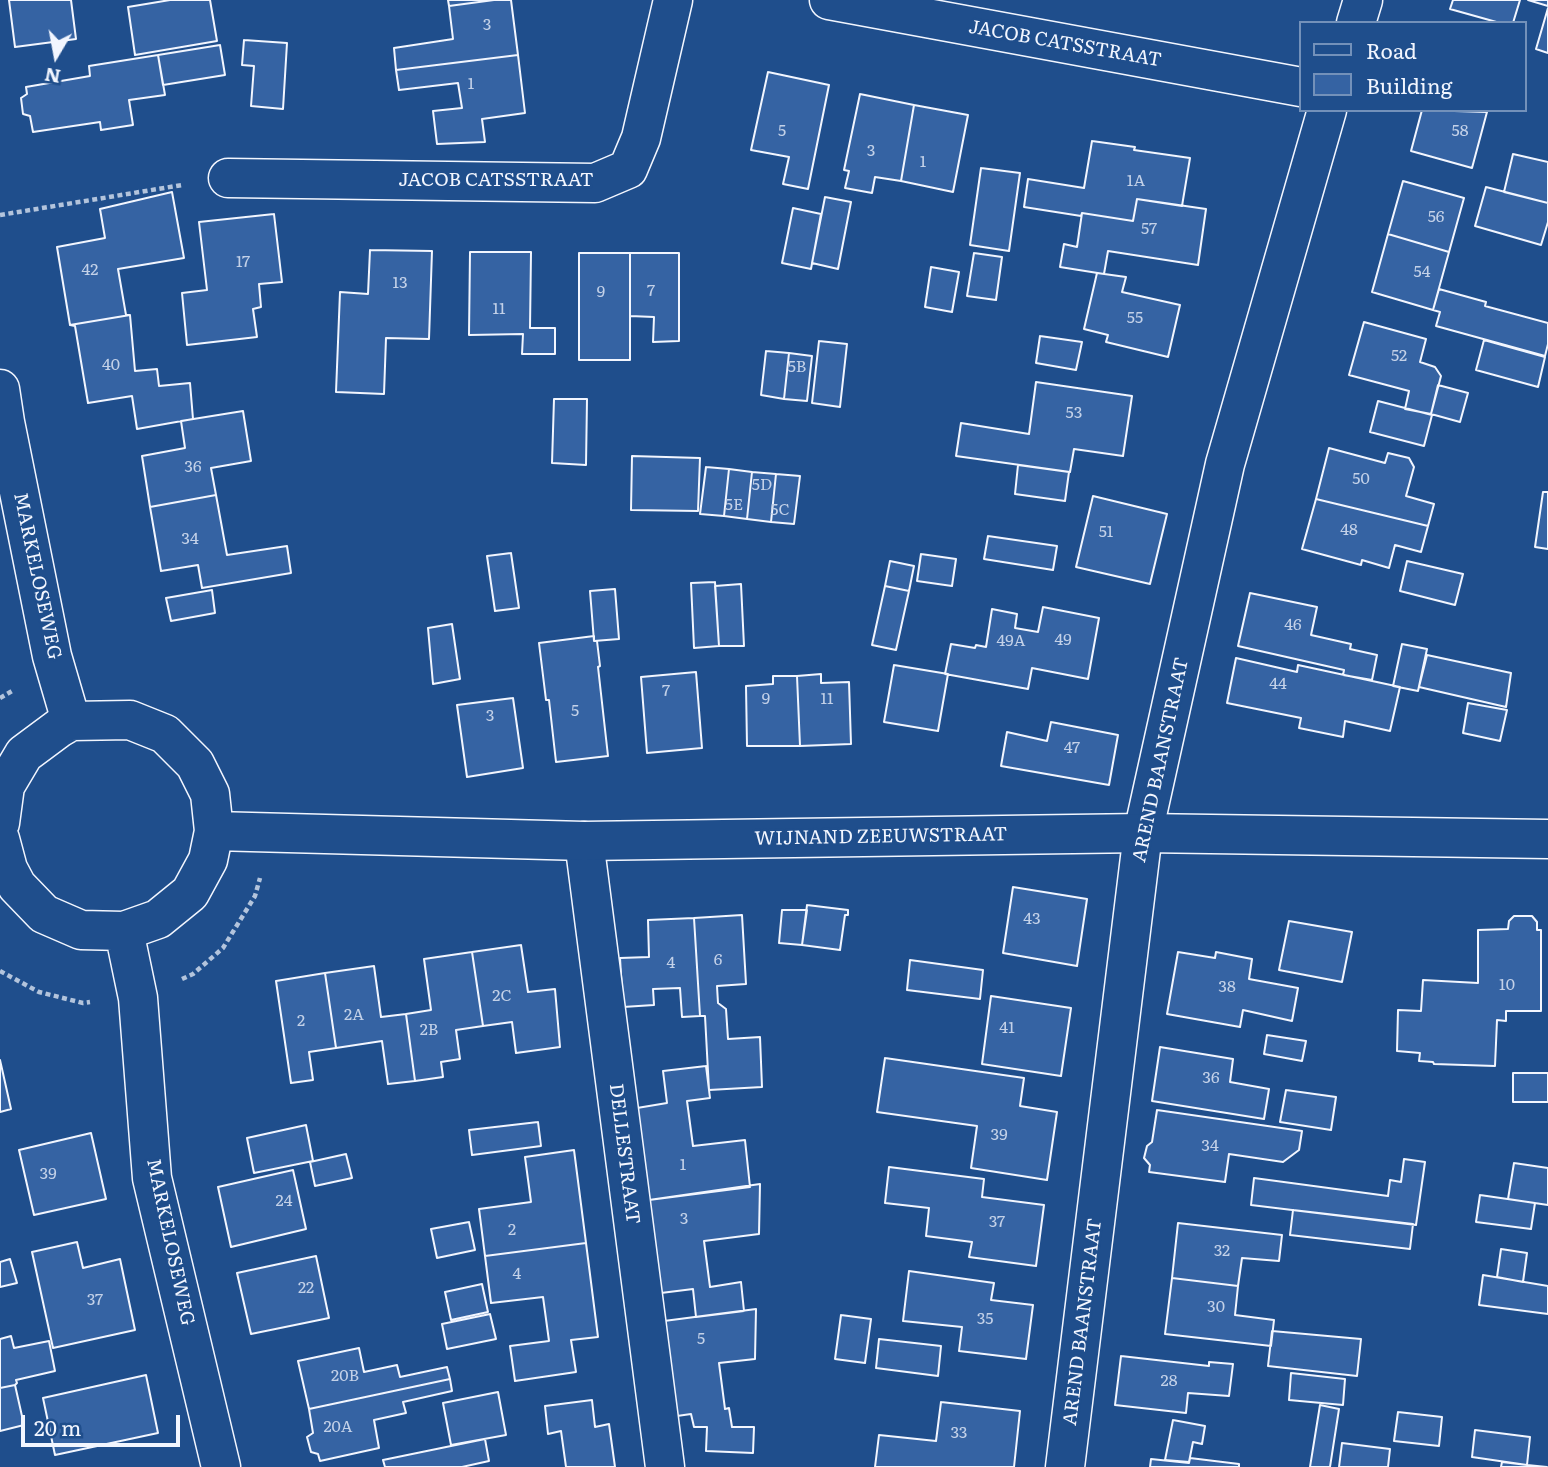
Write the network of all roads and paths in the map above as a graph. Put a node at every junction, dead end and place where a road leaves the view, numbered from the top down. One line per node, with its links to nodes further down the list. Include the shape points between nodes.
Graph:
1 (673, 0): 7 (street, JACOB CATSSTRAAT, via 641,138 628,169 595,183)
2 (829, 0): 5 (street, JACOB CATSSTRAAT)
3 (1363, 0): 4 (street)
4 (1357, 21)
5 (1300, 87)
6 (1326, 112): 13 (street, AREND BAANSTRAAT, via 1224,464)
7 (228, 178): 8 (path)
8 (0, 215)
9 (0, 389): 10 (street, MARKELOSEWEG, via 52,656)
10 (71, 721): 11 (street, via 24,754 5,786); 12 (street, via 130,720 164,734 195,764 210,794)
11 (0, 822)
12 (214, 831): 16 (street, WIJNAND ZEEUWSTRAAT); 18 (street, via 208,860 190,893 158,919)
13 (1143, 833): 15 (street, WIJNAND ZEEUWSTRAAT); 16 (street, WIJNAND ZEEUWSTRAAT); 21 (street, AREND BAANSTRAAT)
14 (0, 839): 17 (street)
15 (1548, 839)
16 (584, 841): 20 (street, DELLESTRAAT)
17 (9, 890): 18 (street, via 44,914 81,930)
18 (124, 931): 19 (street, MARKELOSEWEG, via 138,998 152,1178)
19 (221, 1467)
20 (665, 1467)
21 (1065, 1467)

